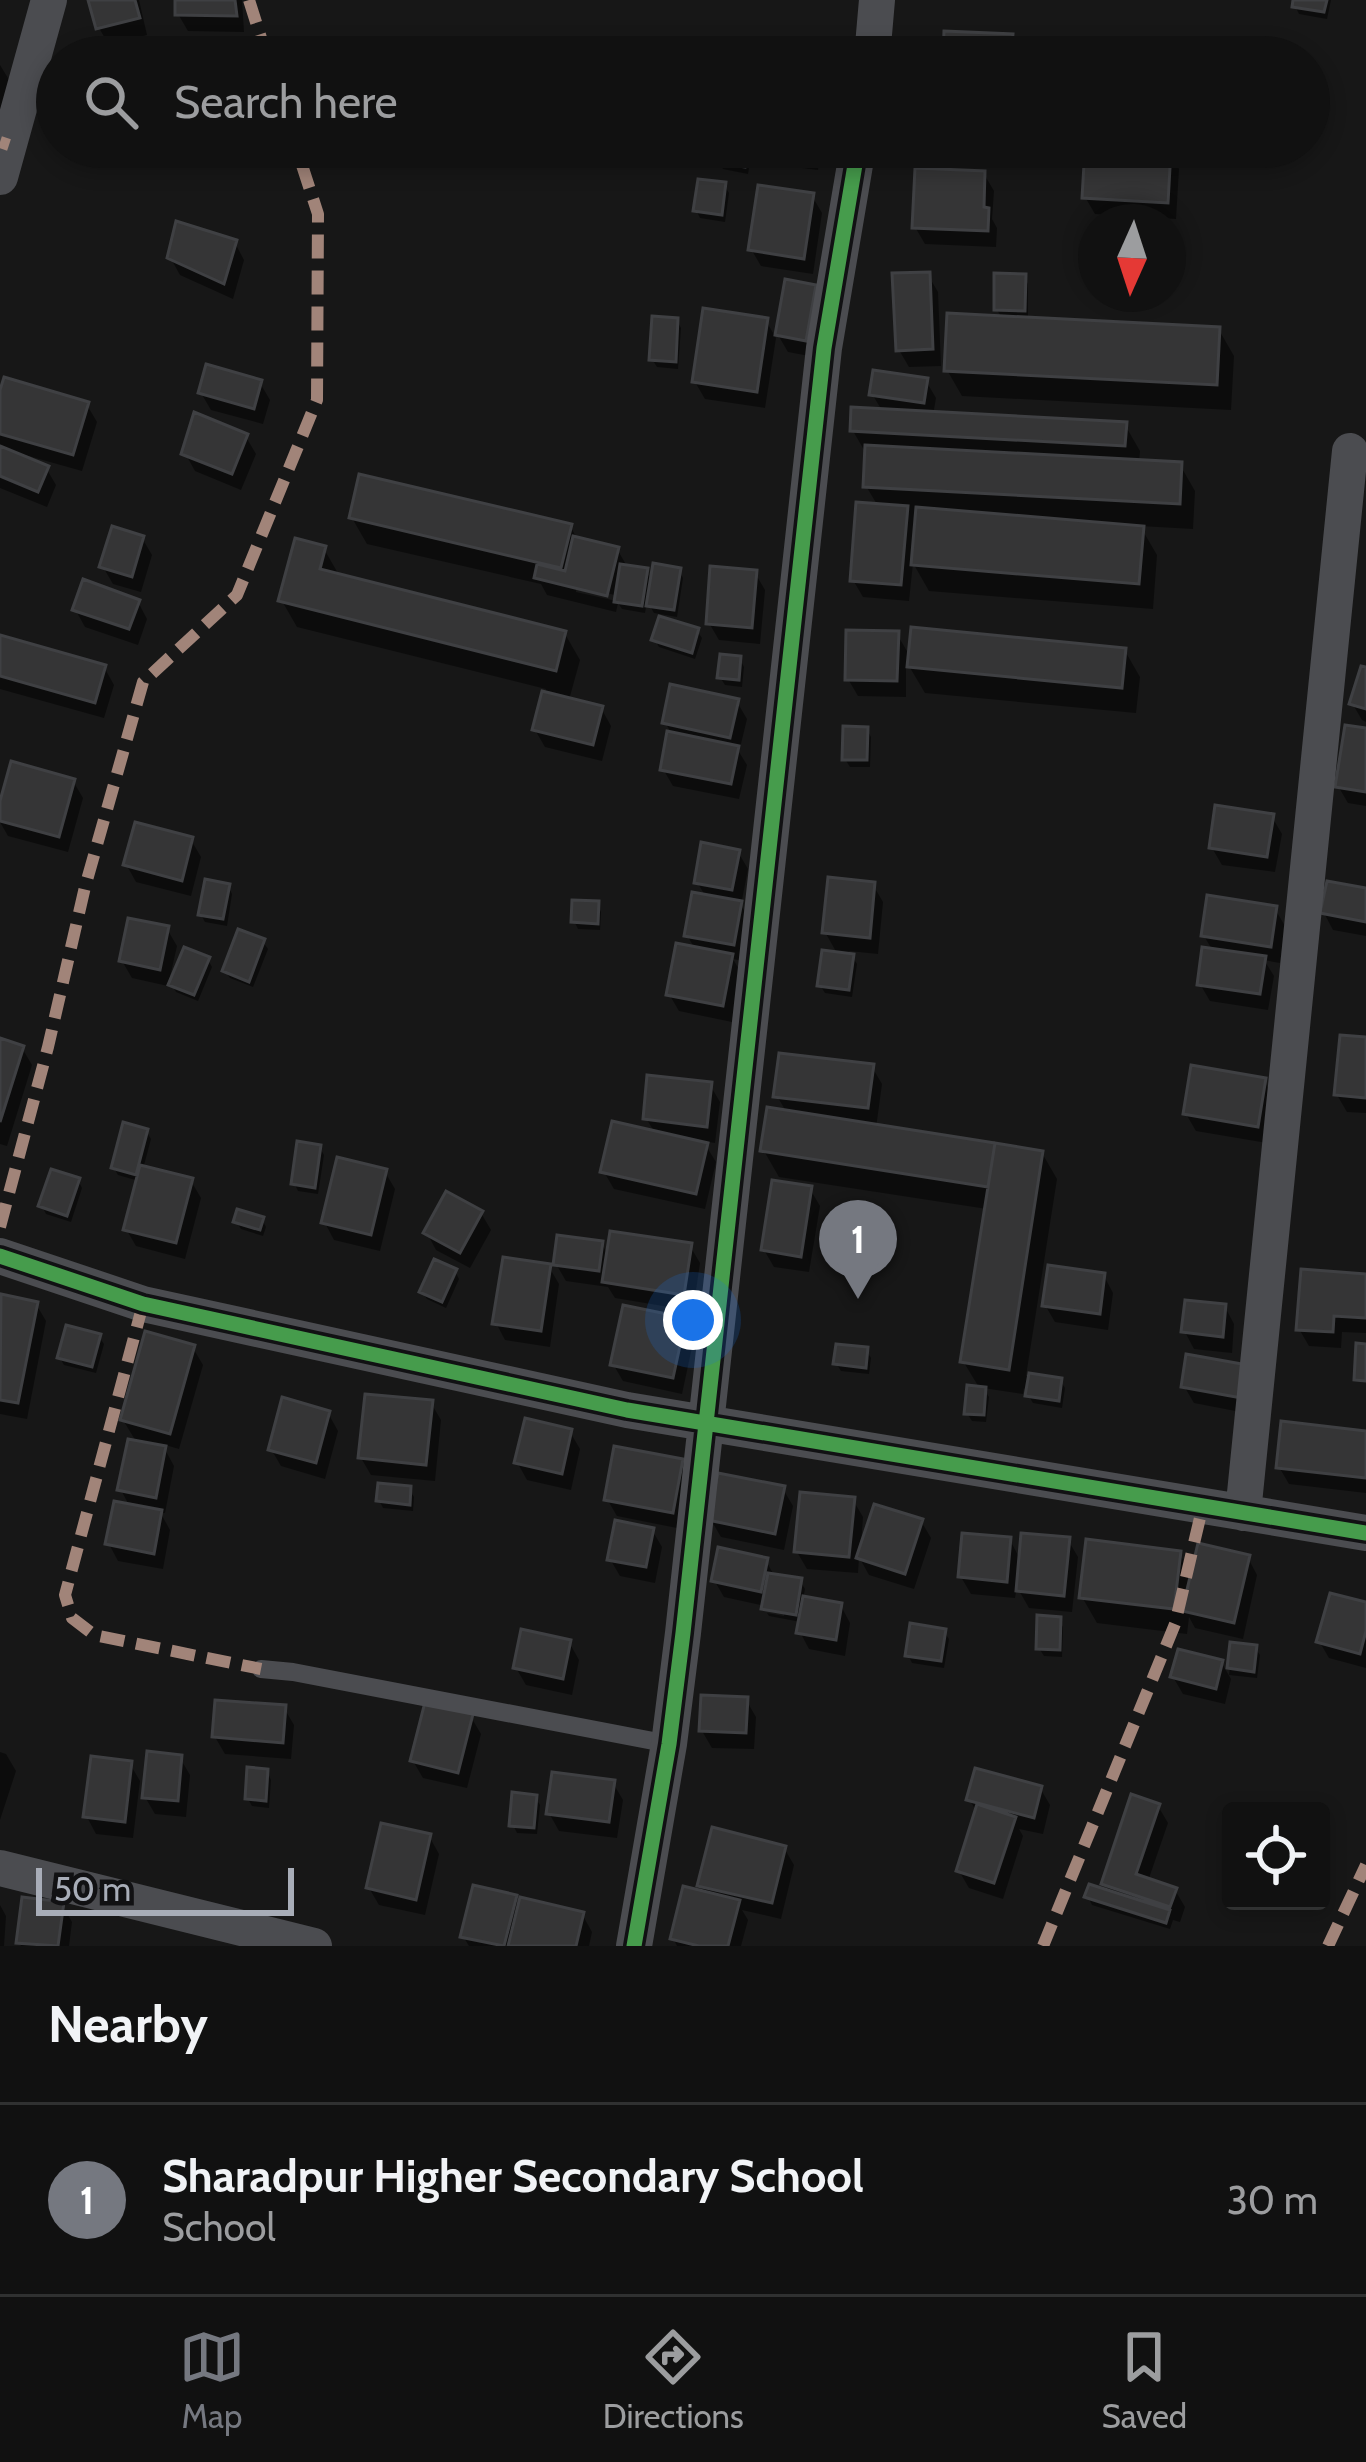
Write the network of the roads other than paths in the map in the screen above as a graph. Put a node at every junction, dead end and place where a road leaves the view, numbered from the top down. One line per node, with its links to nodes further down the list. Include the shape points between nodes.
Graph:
1 (49, 0): 3 (street)
2 (877, 0): 4 (street)
3 (39, 36)
4 (874, 36)
5 (36, 47): 7 (street)
6 (854, 168): 10 (street, via 824,348)
7 (0, 177)
8 (1350, 451): 11 (street)
9 (0, 1256): 10 (street, via 142,1304)
10 (707, 1425): 11 (street); 14 (street)
11 (1243, 1513): 12 (street)
12 (1366, 1533)
13 (261, 1669): 14 (lane)
14 (669, 1744): 17 (street)
15 (0, 1868): 16 (street)
16 (314, 1946)
17 (634, 1946)

